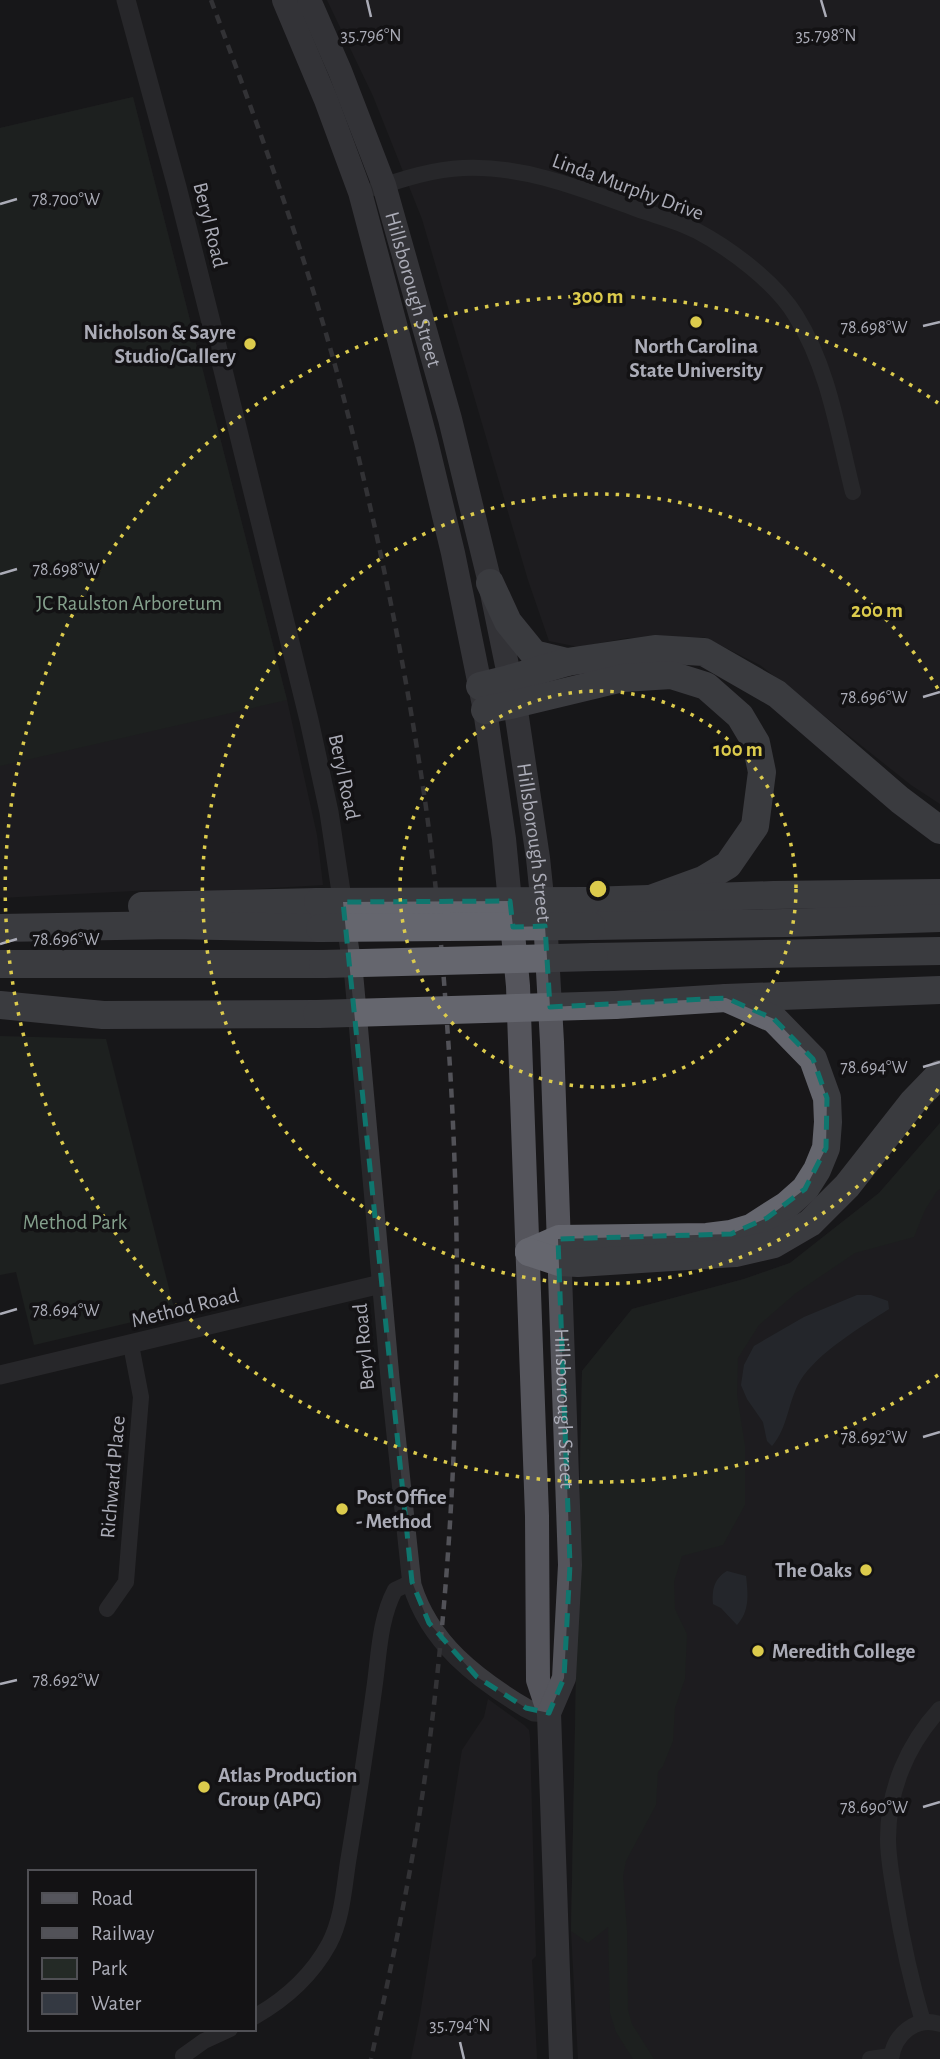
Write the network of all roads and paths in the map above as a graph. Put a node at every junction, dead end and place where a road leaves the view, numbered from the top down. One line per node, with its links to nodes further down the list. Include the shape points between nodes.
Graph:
1 (126, 0): 27 (street, Beryl Road, via 221,362 329,811 354,978)
2 (284, 0): 5 (main road, Hillsborough Street)
3 (309, 0): 4 (main road, Hillsborough Street)
4 (384, 185): 5 (street, Linda Murphy Drive); 6 (street, Linda Murphy Drive, via 463,168 522,174 564,183 696,230 727,250 762,275 795,314 813,346); 7 (main road, Hillsborough Street, via 450,419)
5 (360, 192): 10 (main road, Hillsborough Street, via 426,441)
6 (853, 492)
7 (489, 583): 8 (highway, via 508,622 534,654); 9 (main road, Hillsborough Street)
8 (567, 662): 9 (highway); 11 (highway, via 655,649 704,652 777,694)
9 (512, 692): 10 (highway); 13 (highway, via 671,675 706,686 740,716 756,743 762,772 755,826 728,865 703,880); 25 (main road, Hillsborough Street, via 546,936)
10 (482, 698): 26 (main road, Hillsborough Street, via 504,839 518,986)
11 (940, 830)
12 (940, 893): 13 (highway)
13 (648, 900): 14 (highway)
14 (590, 913): 15 (highway, bridge); 17 (highway, via 786,923)
15 (319, 915): 16 (highway, via 113,907); 18 (highway, via 173,925)
16 (0, 918)
17 (940, 918)
18 (0, 928)
19 (940, 951): 20 (highway, bridge, via 323,964)
20 (0, 964)
21 (940, 990): 22 (highway)
22 (726, 998): 23 (highway, bridge, via 317,1014 103,1015); 25 (highway, via 774,1020 813,1059 827,1098 828,1122 826,1148 806,1189 767,1219 731,1234)
23 (0, 1005)
24 (940, 1074): 25 (highway, via 847,1186 810,1223 774,1244 736,1253 613,1262)
25 (559, 1250): 26 (highway); 33 (main road, Hillsborough Street, via 570,1565 564,1678)
26 (529, 1252): 33 (main road, Hillsborough Street, via 538,1679)
27 (381, 1284): 28 (street, Method Road); 30 (street, Beryl Road)
28 (131, 1345): 29 (street, Method Road); 31 (street, Richward Place, via 141,1397 125,1582)
29 (0, 1375)
30 (412, 1583): 33 (street, Beryl Road, via 429,1623 461,1663 526,1708); 34 (street, via 395,1590 385,1614 338,1920 330,1942 302,1981)
31 (107, 1609)
32 (940, 1709): 35 (street, via 901,1767 888,1840 907,1965)
33 (549, 1713): 40 (main road, Hillsborough Street)
34 (256, 2016)
35 (923, 2022): 36 (street); 39 (street, via 901,2034)
36 (940, 2024)
37 (226, 2031): 38 (street)
38 (183, 2056)
39 (891, 2057): 41 (street)
40 (561, 2059)
41 (870, 2059)

